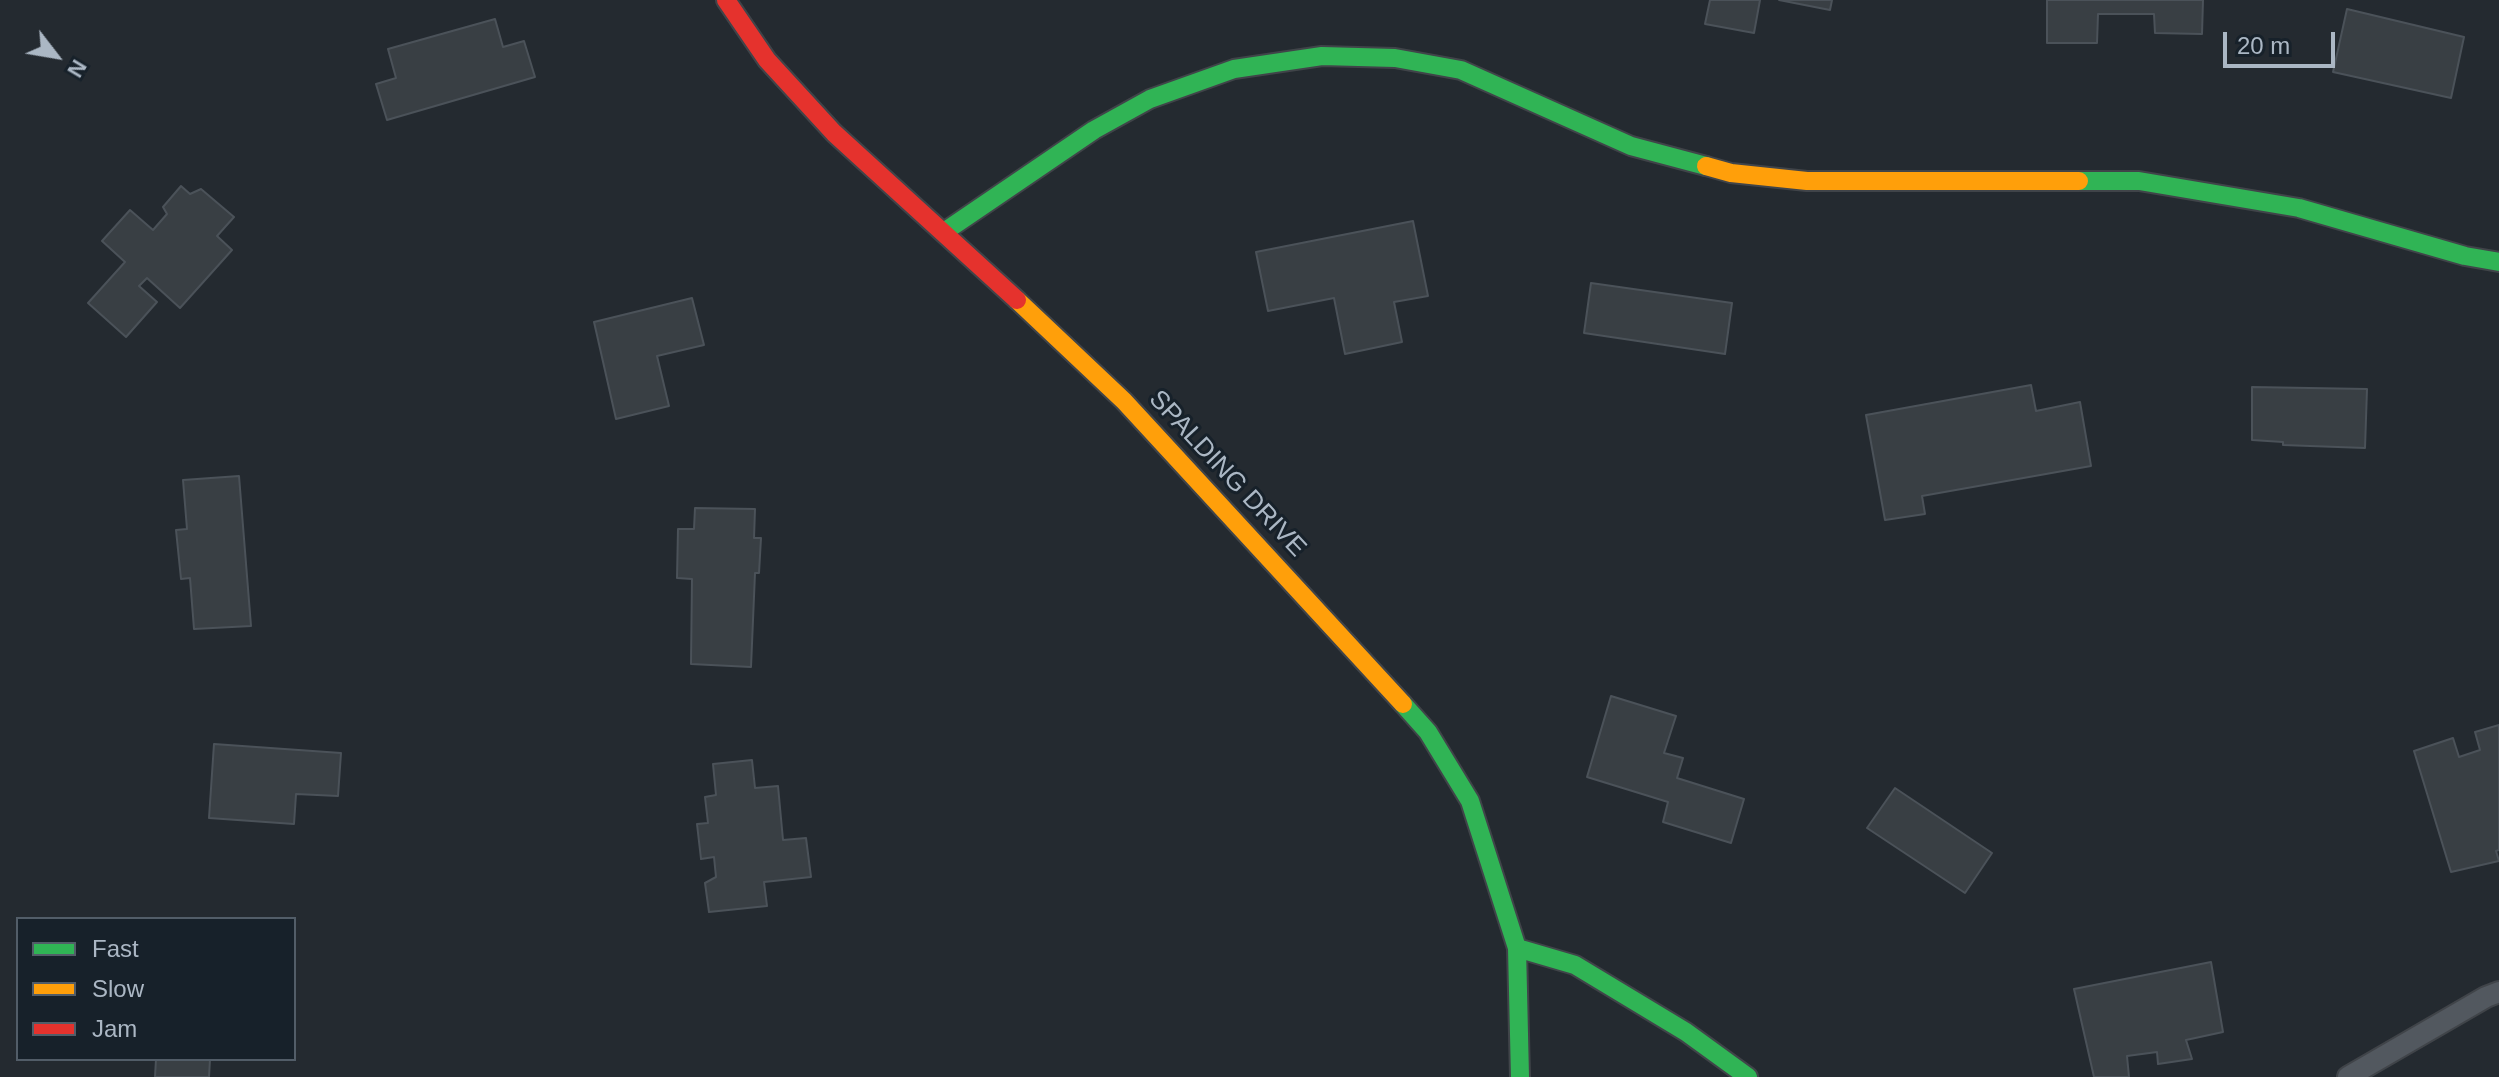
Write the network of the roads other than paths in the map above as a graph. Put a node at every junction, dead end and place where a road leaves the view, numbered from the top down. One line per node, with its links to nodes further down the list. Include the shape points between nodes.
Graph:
1 (726, 0): 2 (street, SPALDING DRIVE, via 767,60 834,133)
2 (944, 232): 3 (street, via 1094,130 1150,99 1234,69 1337,56 1395,58 1461,70 1631,146 1731,173 1807,181 2139,181 2299,208); 4 (street, SPALDING DRIVE, via 1124,401 1428,732 1470,801)
3 (2499, 262)
4 (1517, 948): 6 (street, SPALDING DRIVE); 7 (street, via 1575,965 1686,1032)
5 (2499, 992): 8 (lane)
6 (1520, 1077)
7 (1748, 1077)
8 (2348, 1077)

